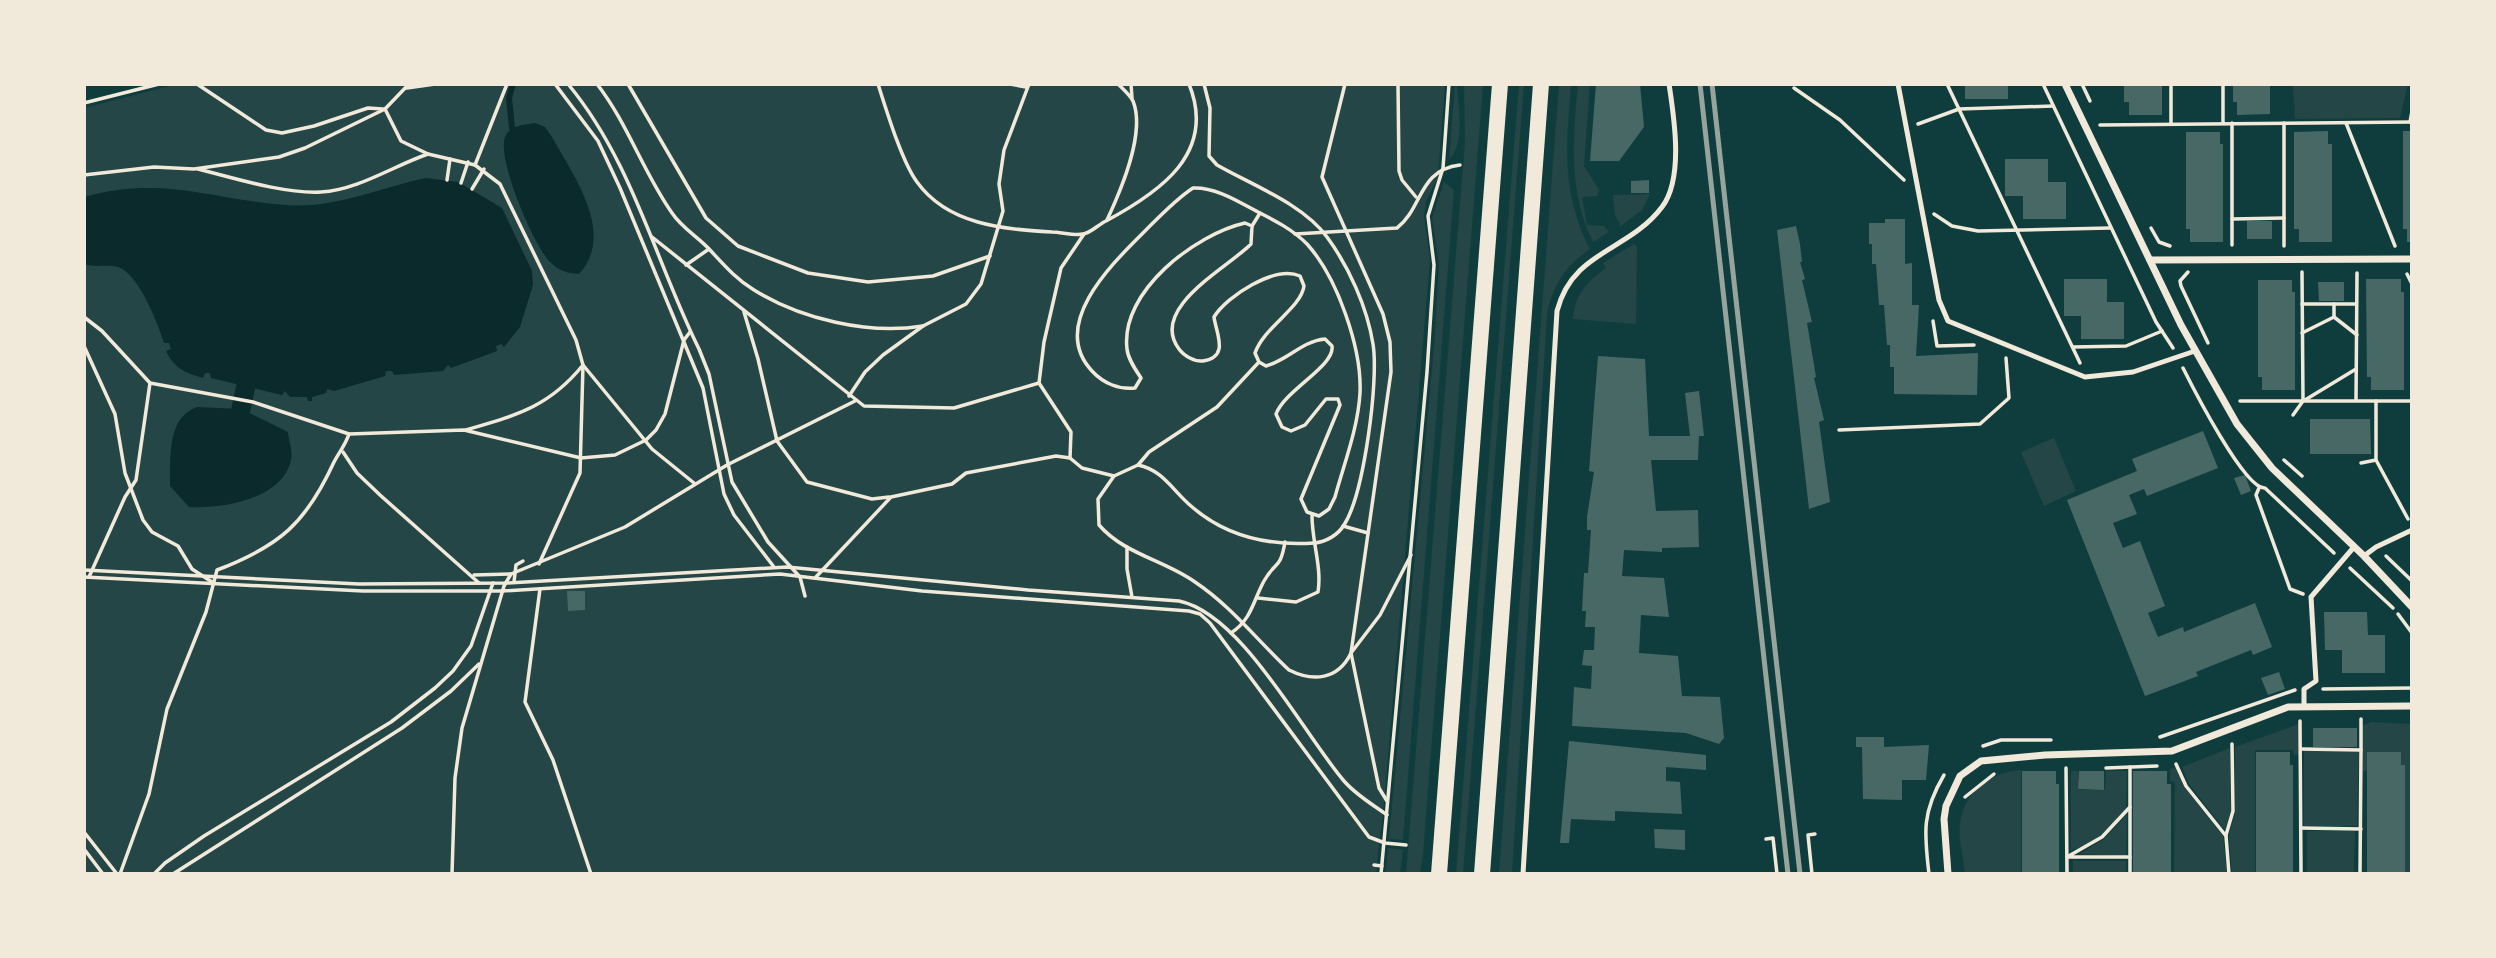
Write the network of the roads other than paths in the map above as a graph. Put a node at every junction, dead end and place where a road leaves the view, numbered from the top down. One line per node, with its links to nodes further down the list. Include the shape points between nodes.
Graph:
1 (1500, 84): 15 (main road)
2 (1541, 84): 16 (main road)
3 (1669, 84): 17 (lane, via 1675,152 1662,206 1637,230 1577,272 1563,287 1557,311)
4 (1898, 84): 8 (lane, via 1939,300 1948,321 2085,377 2133,372)
5 (2065, 84): 7 (street)
6 (2412, 259): 7 (street)
7 (2150, 260): 8 (street)
8 (2195, 351): 10 (street, via 2237,424 2272,468)
9 (2412, 528): 11 (lane)
10 (2354, 547): 11 (street); 13 (lane, via 2311,597 2316,681 2304,689)
11 (2364, 556): 12 (street)
12 (2412, 607)
13 (2304, 705): 14 (street); 18 (street, via 2172,751 1992,758 1972,765 1954,784 1944,819)
14 (2412, 706)
15 (1439, 874)
16 (1482, 874)
17 (1523, 874)
18 (1948, 874)

